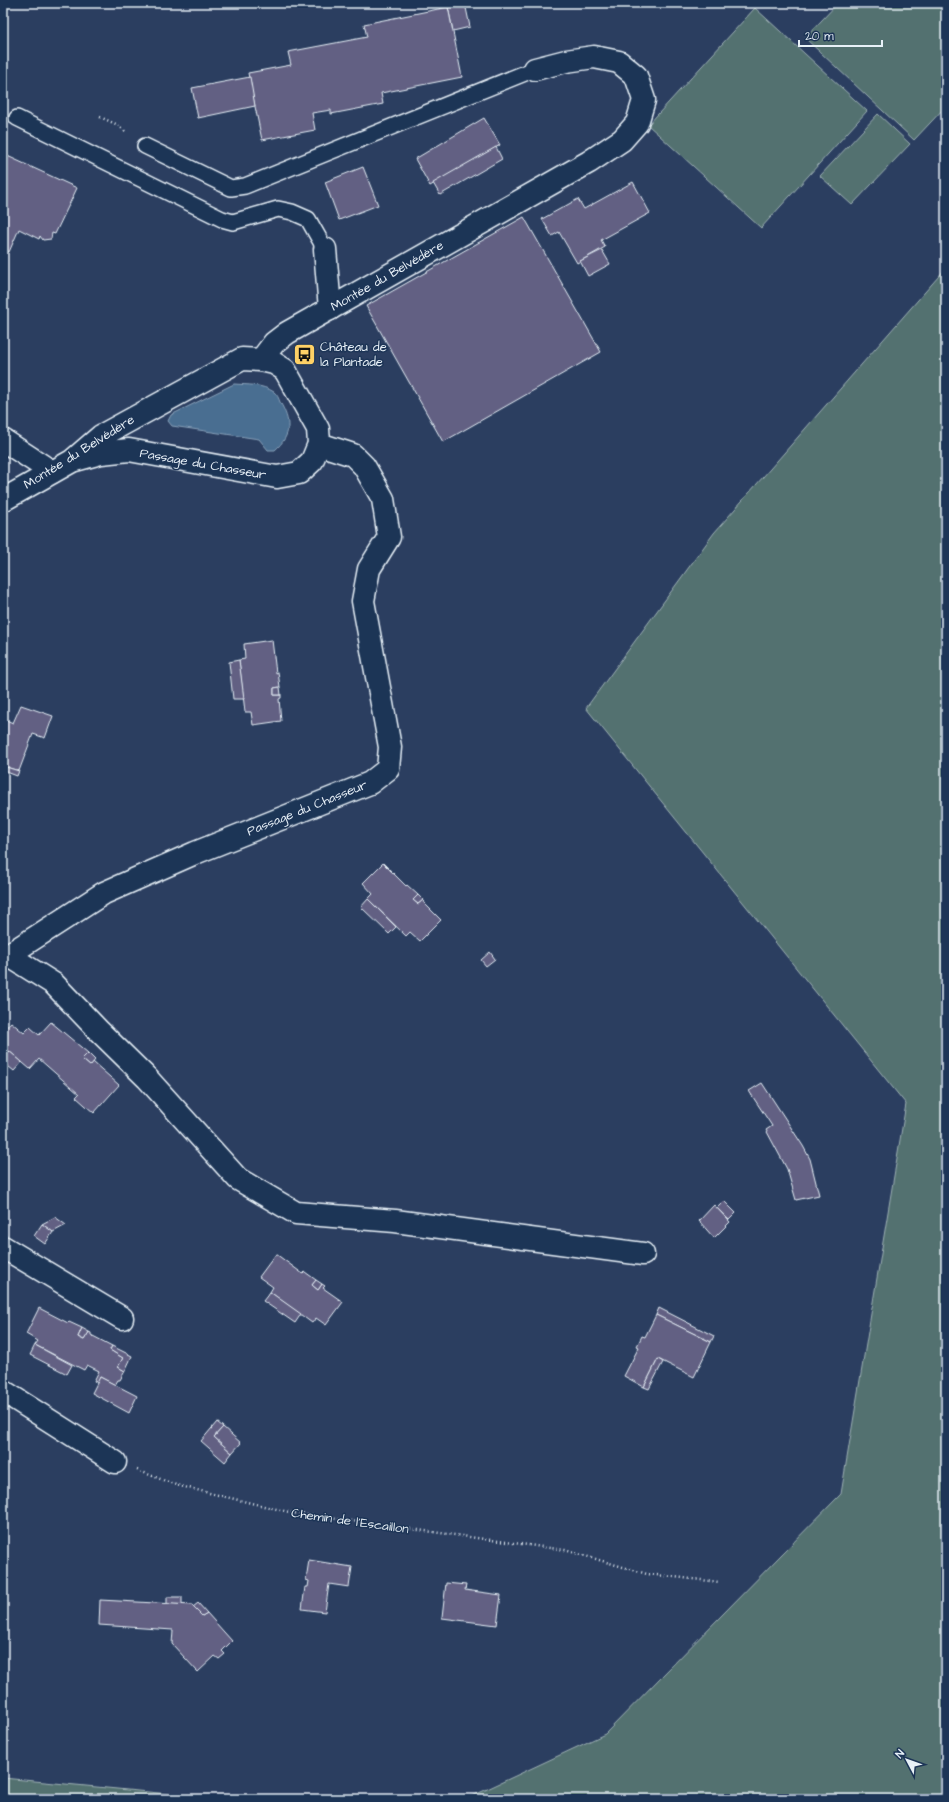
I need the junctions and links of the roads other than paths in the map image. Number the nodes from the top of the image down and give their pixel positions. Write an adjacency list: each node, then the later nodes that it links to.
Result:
1 (536, 69): 3 (lane); 5 (street, Montée du Belvédère)
2 (17, 118): 4 (lane)
3 (145, 146)
4 (325, 249): 5 (street)
5 (330, 309): 6 (street, Montée du Belvédère)
6 (261, 360): 8 (street); 9 (street, Montée du Belvédère)
7 (3, 440): 10 (street)
8 (319, 444): 9 (street, Passage du Chasseur); 12 (street, Passage du Chasseur)
9 (72, 461): 10 (street, Montée du Belvédère)
10 (52, 472): 11 (street, Montée du Belvédère)
11 (3, 500)
12 (5, 956): 14 (street)
13 (3, 1247): 15 (street)
14 (643, 1254)
15 (122, 1318)
16 (3, 1391): 17 (street)
17 (115, 1462)

